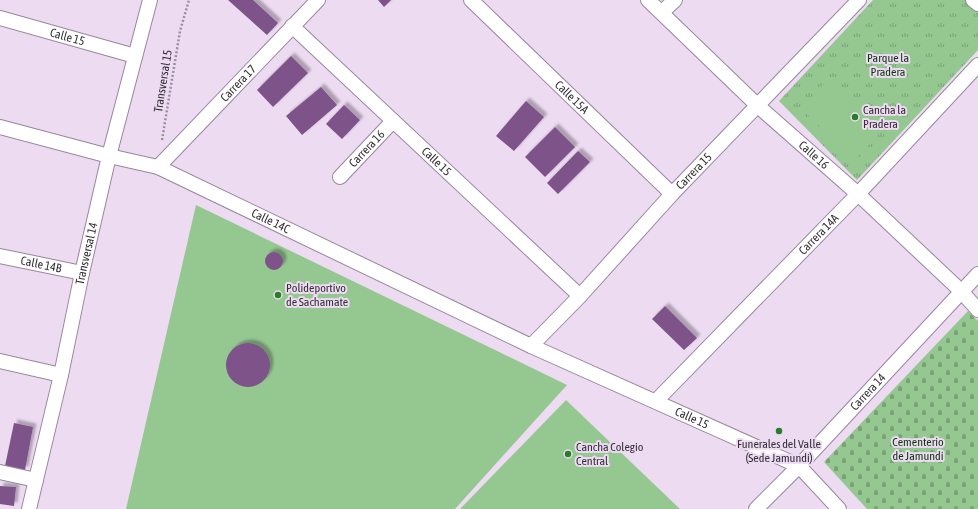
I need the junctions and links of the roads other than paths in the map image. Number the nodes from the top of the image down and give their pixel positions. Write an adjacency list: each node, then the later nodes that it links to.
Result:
1 (150, 0): 12 (street, Transversal 14)
2 (318, 0): 11 (street, Carrera 17)
3 (471, 0): 20 (street, Calle 15A)
4 (648, 0): 9 (street, Calle 16)
5 (675, 0): 9 (street)
6 (859, 0): 14 (street, Carrera 15)
7 (973, 0): 8 (street)
8 (978, 4)
9 (662, 12): 14 (street, Calle 16)
10 (0, 18): 12 (street, Calle 15)
11 (292, 26): 15 (street, Calle 15); 18 (street, Carrera 17)
12 (135, 56): 17 (street, Transversal 14)
13 (978, 65): 21 (street, Carrera 14A)
14 (758, 106): 20 (street, Carrera 15); 21 (street, Calle 16)
15 (393, 120): 19 (street, Carrera 16); 26 (street, Calle 15)
16 (0, 127): 17 (street, Calle 14C)
17 (109, 156): 18 (street, Calle 14C); 23 (street, Transversal 14)
18 (158, 167): 28 (street, Calle 14C)
19 (340, 177)
20 (672, 194): 26 (street, Carrera 15)
21 (858, 194): 25 (street, Calle 16); 31 (street, Carrera 14A)
22 (0, 256): 23 (street, Calle 14B)
23 (82, 273): 30 (street, Transversal 14)
24 (978, 274): 25 (street, Carrera 14)
25 (961, 291): 27 (street, Calle 16); 32 (street, Carrera 14)
26 (580, 296): 28 (street, Carrera 15)
27 (978, 310)
28 (531, 346): 31 (street, Calle 15)
29 (0, 361): 30 (street)
30 (61, 375): 34 (street, Transversal 14)
31 (656, 401): 32 (street, Calle 15)
32 (800, 466): 36 (street, Carrera 14); 37 (street, Calle 15)
33 (0, 472): 34 (street)
34 (36, 480): 35 (street, Transversal 14)
35 (29, 509)
36 (756, 509)
37 (839, 509)

